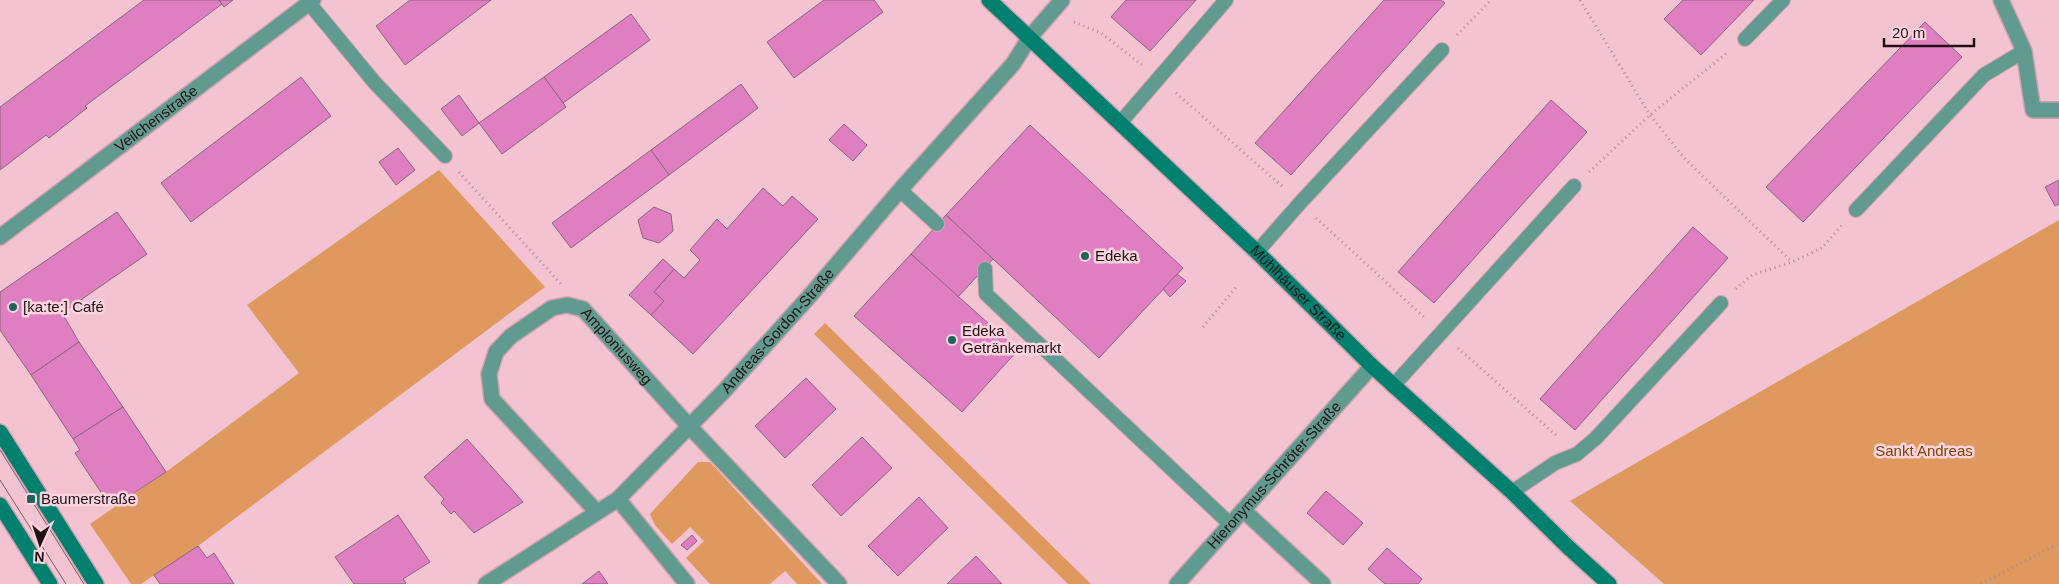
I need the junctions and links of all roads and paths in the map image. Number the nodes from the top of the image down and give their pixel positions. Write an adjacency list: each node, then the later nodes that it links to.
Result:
1 (989, 0): 10 (street, Mühlhäuser Straße)
2 (1062, 0): 9 (street, Andreas-Gordon-Straße)
3 (1226, 0): 14 (lane)
4 (1491, 0): 12 (path)
5 (1580, 0): 16 (path)
6 (1783, 0): 11 (lane)
7 (2001, 0): 13 (street)
8 (311, 1): 18 (lane); 24 (street, Veilchenstraße)
9 (1050, 13): 10 (street, Andreas-Gordon-Straße); 14 (path)
10 (1030, 37): 17 (street, Mühlhäuser Straße); 20 (street, Andreas-Gordon-Straße)
11 (1745, 39): 16 (path)
12 (1442, 50): 21 (lane)
13 (2024, 51): 15 (street); 22 (lane)
14 (1159, 78): 17 (lane); 21 (path)
15 (2059, 110)
16 (1650, 114): 19 (path); 26 (path)
17 (1120, 123): 25 (street, Mühlhäuser Straße)
18 (445, 156): 30 (path)
19 (1574, 186): 32 (lane)
20 (900, 190): 23 (lane); 35 (street, Andreas-Gordon-Straße)
21 (1300, 203): 25 (lane); 32 (path)
22 (1856, 210): 26 (path)
23 (937, 224)
24 (0, 237)
25 (1257, 252): 33 (street, Mühlhäuser Straße)
26 (1792, 262): 29 (path)
27 (985, 269): 43 (lane)
28 (1236, 286): 31 (path)
29 (1721, 303): 37 (lane)
30 (583, 309): 35 (street, Amploniusweg); 42 (street, Amploniusweg)
31 (1203, 327)
32 (1440, 332): 34 (lane); 37 (path)
33 (1372, 366): 34 (street, Mühlhäuser Straße); 41 (street, Hieronymus-Schröter-Straße)
34 (1393, 386): 38 (street, Mühlhäuser Straße)
35 (689, 426): 39 (street, Andreas-Gordon-Straße); 49 (street, Amploniusweg)
36 (0, 432): 46 (street)
37 (1577, 454): 38 (lane)
38 (1512, 492): 52 (street, Mühlhäuser Straße)
39 (618, 499): 42 (street, Andreas-Gordon-Straße); 48 (street)
40 (0, 505): 45 (street)
41 (1243, 510): 43 (street, Hieronymus-Schröter-Straße); 51 (street)
42 (596, 512): 47 (street, Andreas-Gordon-Straße)
43 (1230, 524): 50 (street, Hieronymus-Schröter-Straße)
44 (2059, 543): 53 (path)
45 (50, 584)
46 (96, 584)
47 (486, 584)
48 (687, 584)
49 (839, 584)
50 (1177, 584)
51 (1323, 584)
52 (1609, 584)
53 (1981, 584)

